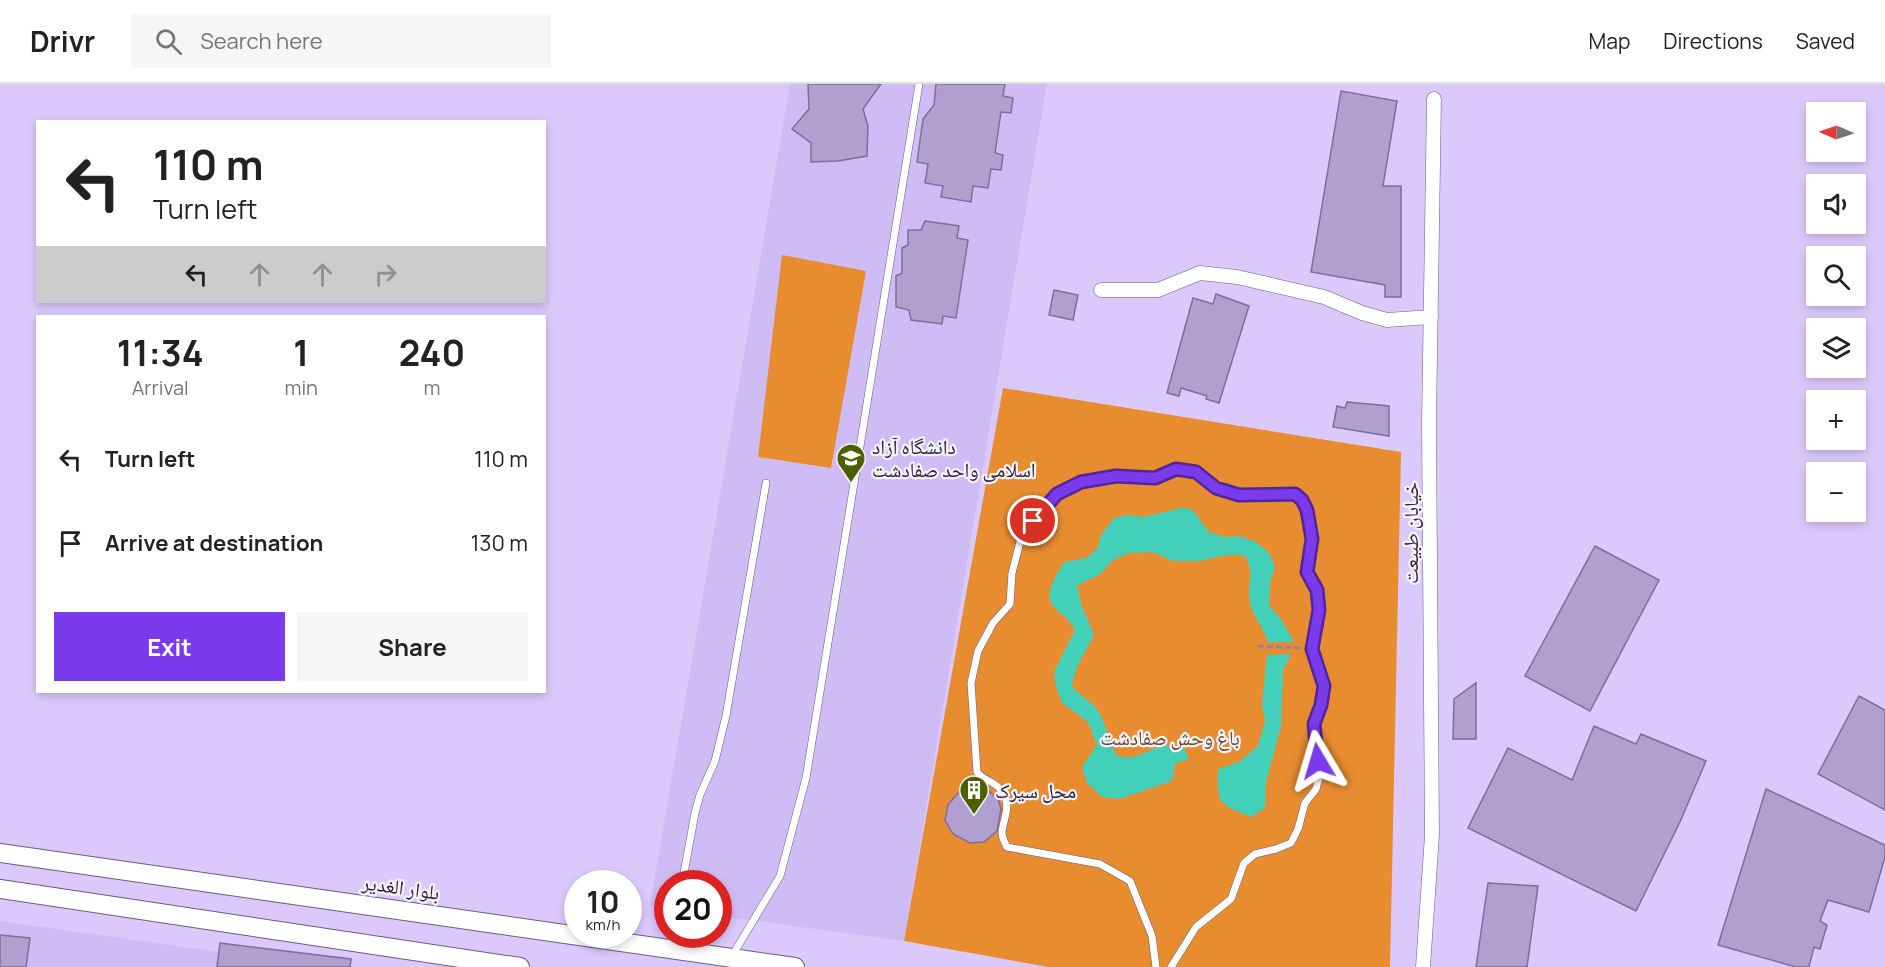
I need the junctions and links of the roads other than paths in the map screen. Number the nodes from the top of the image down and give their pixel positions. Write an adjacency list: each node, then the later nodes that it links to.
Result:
1 (919, 84): 9 (lane)
2 (1434, 99): 4 (street, خیابان طبیعت)
3 (1101, 290): 4 (street)
4 (1431, 318): 14 (street, خیابان طبیعت)
5 (766, 483): 7 (lane)
6 (0, 853): 9 (street, بلوار الغدیر)
7 (685, 870)
8 (0, 889): 10 (street)
9 (731, 958): 11 (street, بلوار الغدیر)
10 (520, 967)
11 (795, 967)
12 (1156, 967): 13 (lane)
13 (1171, 967)
14 (1423, 967)

